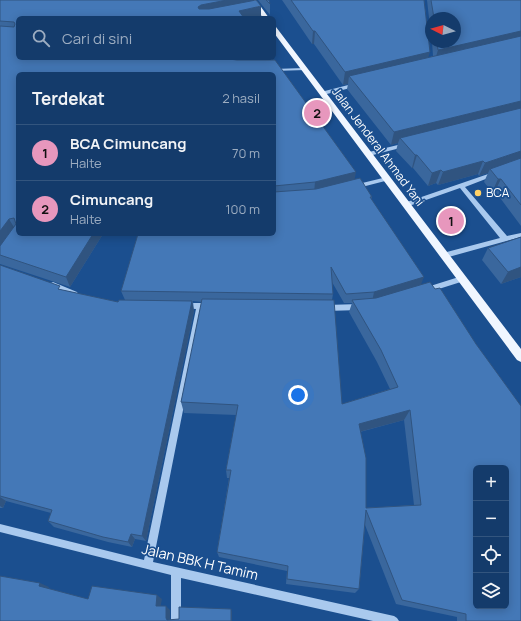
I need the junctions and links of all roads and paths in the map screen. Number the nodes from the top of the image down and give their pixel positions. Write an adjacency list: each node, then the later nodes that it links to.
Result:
1 (253, 0): 2 (main road)
2 (264, 16)
3 (276, 31): 4 (main road, Jalan Jenderal Ahmad Yani)
4 (304, 68): 5 (street); 7 (main road, Jalan Jenderal Ahmad Yani)
5 (267, 70)
6 (361, 84): 7 (street)
7 (323, 93): 9 (main road, Jalan Jenderal Ahmad Yani)
8 (414, 143): 9 (street)
9 (369, 154): 11 (main road, Jalan Jenderal Ahmad Yani)
10 (498, 173): 12 (street)
11 (387, 179): 13 (street); 14 (main road, Jalan Jenderal Ahmad Yani)
12 (461, 186): 14 (street); 16 (street)
13 (350, 188)
14 (406, 205): 17 (main road, Jalan Jenderal Ahmad Yani)
15 (521, 235): 16 (street)
16 (506, 239): 17 (street)
17 (445, 255): 18 (main road, Jalan Jenderal Ahmad Yani)
18 (462, 279): 20 (street); 27 (main road, Jalan Jenderal Ahmad Yani)
19 (48, 284): 21 (street)
20 (419, 292)
21 (80, 296)
22 (176, 306): 23 (street)
23 (200, 306): 24 (street); 29 (street)
24 (216, 306)
25 (366, 307): 26 (street)
26 (318, 308)
27 (521, 357)
28 (0, 528): 29 (street, Jalan BBK H Tamim)
29 (148, 564): 30 (street, Jalan BBK H Tamim)
30 (176, 572): 31 (street); 32 (street, Jalan BBK H Tamim)
31 (176, 621)
32 (394, 621)

